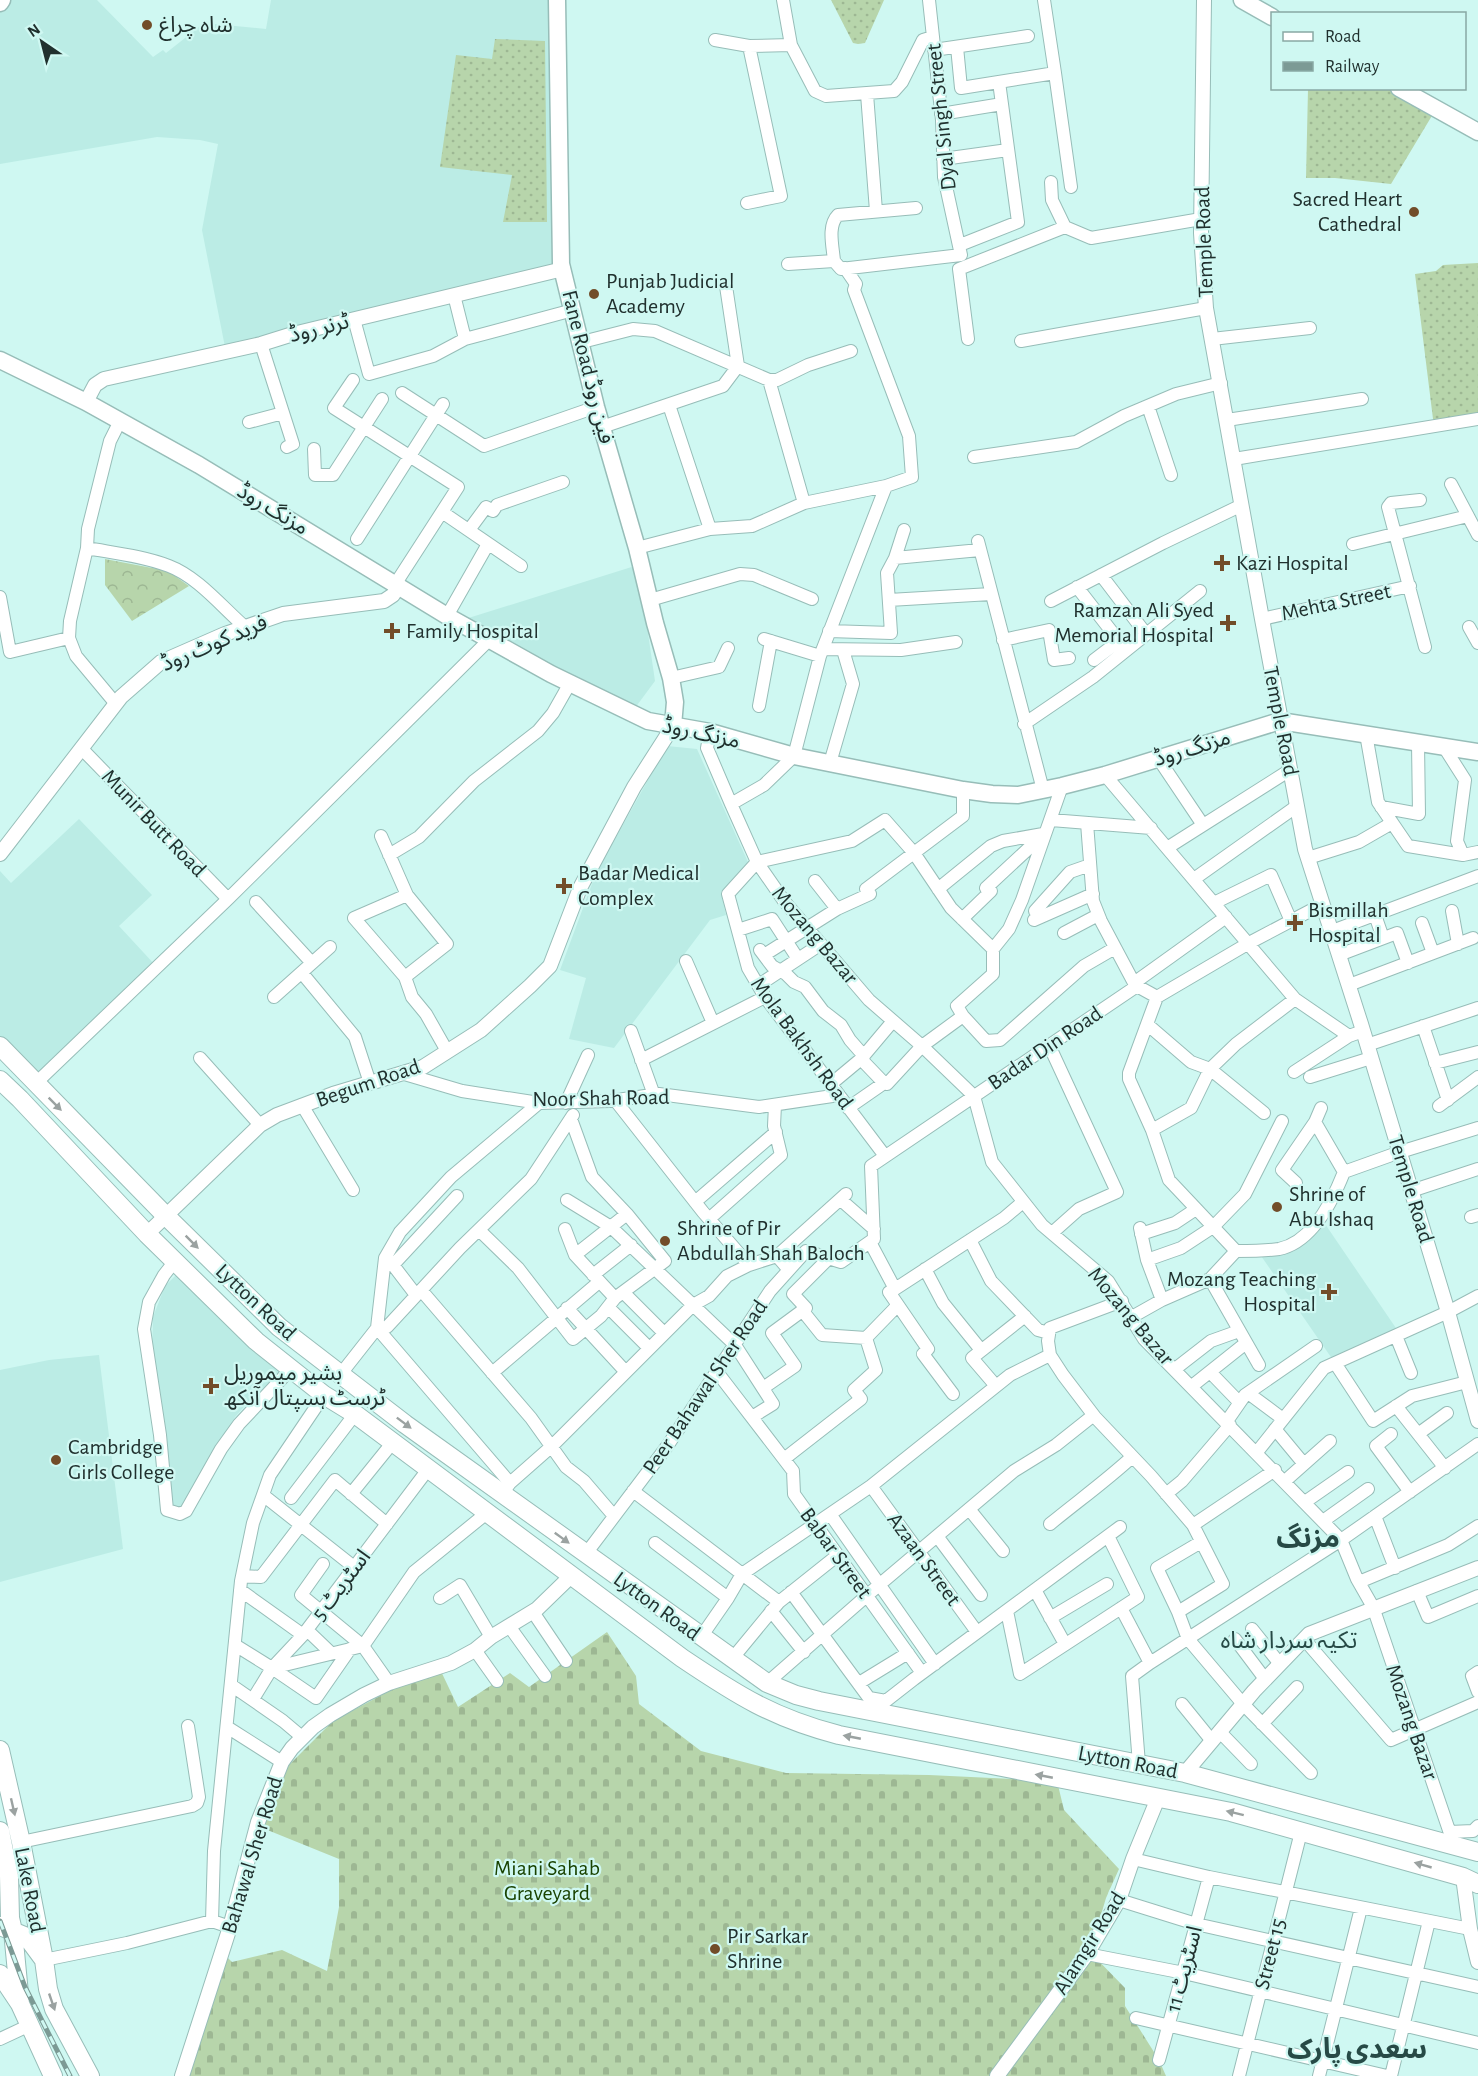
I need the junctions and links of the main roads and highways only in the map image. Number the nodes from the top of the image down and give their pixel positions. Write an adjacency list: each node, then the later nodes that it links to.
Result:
1 (557, 0): 7 (main road, Fane Road فین روڈ)
2 (1242, 0): 3 (main road)
3 (1271, 16)
4 (1403, 90): 5 (main road)
5 (1478, 132)
6 (0, 360): 7 (main road, مزنگ روڈ)
7 (673, 726): 8 (main road, مزنگ روڈ)
8 (1478, 752)
9 (0, 1046): 11 (main road, Lytton Road, one-way to 11)
10 (1, 1082): 12 (main road, Lytton Road)
11 (751, 1672): 12 (main road); 15 (main road, Lytton Road)
12 (734, 1693): 16 (main road, Lytton Road, one-way to 12)
13 (0, 1750): 18 (main road, Lake Road, one-way to 18)
14 (0, 1831): 17 (main road)
15 (1478, 1852)
16 (1470, 1880)
17 (7, 1928): 18 (main road); 20 (main road)
18 (44, 1960): 22 (main road, Lake Road, one-way to 22)
19 (0, 1974): 20 (main road)
20 (20, 2004): 21 (main road)
21 (53, 2076)
22 (90, 2076)

